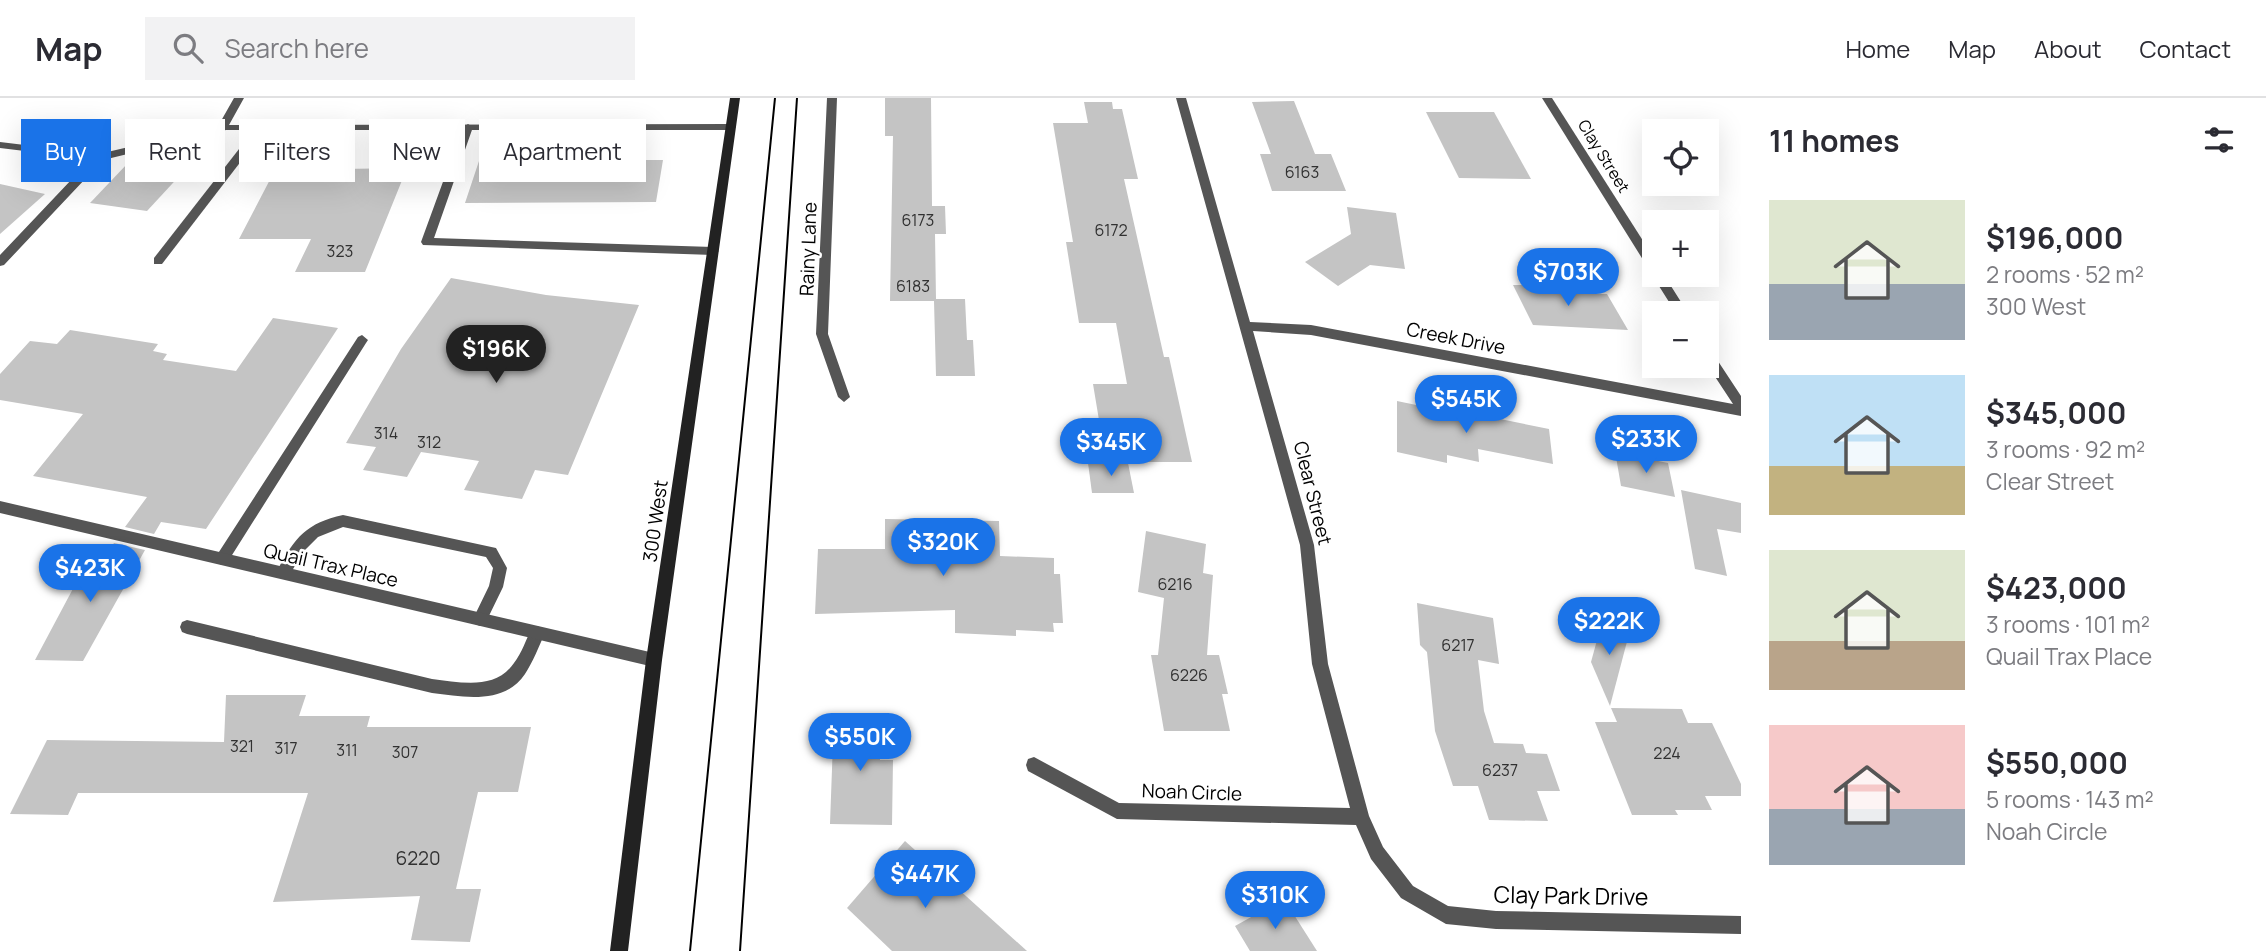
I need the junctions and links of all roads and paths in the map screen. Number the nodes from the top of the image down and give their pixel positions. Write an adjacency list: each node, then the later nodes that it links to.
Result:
1 (239, 98): 6 (street)
2 (734, 98): 8 (street, 300 West)
3 (832, 98): 21 (street, Rainy Lane)
4 (1181, 98): 18 (street, Clear Street)
5 (1547, 98): 14 (street, Clay Street)
6 (225, 123)
7 (468, 127): 8 (street); 9 (street); 15 (street)
8 (731, 127): 15 (street, 300 West)
9 (355, 128)
10 (0, 145): 11 (street)
11 (21, 148)
12 (239, 156): 16 (street)
13 (75, 182): 17 (street)
14 (1642, 249)
15 (713, 251): 29 (street, 300 West)
16 (158, 261)
17 (0, 262)
18 (1247, 326): 22 (street, Creek Drive); 31 (street, Clear Street)
19 (362, 340): 24 (street)
20 (1719, 373): 22 (street)
21 (844, 397)
22 (1741, 409)
23 (0, 507): 24 (street, Quail Trax Place)
24 (222, 559): 25 (street, Quail Trax Place)
25 (283, 573): 26 (street, Quail Trax Place); 26 (street)
26 (480, 619): 28 (street, Quail Trax Place)
27 (187, 627): 28 (street)
28 (537, 633): 29 (street, Quail Trax Place)
29 (654, 660): 34 (street, 300 West)
30 (1034, 765): 31 (street, Noah Circle)
31 (1362, 817): 32 (street, Clear Street)
32 (1407, 892): 33 (street, Clay Park Drive)
33 (1741, 925)
34 (619, 951)

